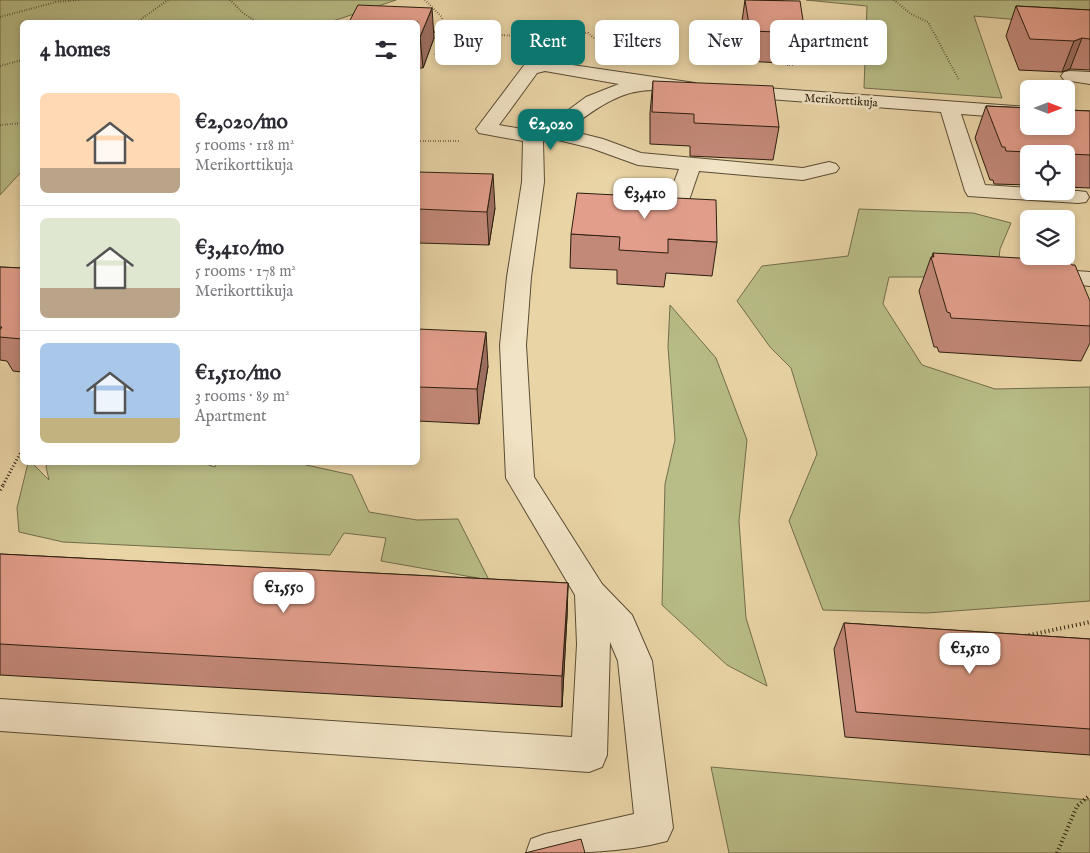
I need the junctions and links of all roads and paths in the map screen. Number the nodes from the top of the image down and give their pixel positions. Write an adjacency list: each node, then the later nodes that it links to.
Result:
1 (79, 0): 6 (path)
2 (168, 0): 7 (path)
3 (231, 0): 8 (path)
4 (425, 0): 9 (path)
5 (894, 0): 19 (path)
6 (0, 17)
7 (141, 20)
8 (254, 20)
9 (442, 20)
10 (426, 32): 11 (path)
11 (435, 32)
12 (585, 33): 13 (path)
13 (595, 39)
14 (20, 61): 15 (path)
15 (0, 66)
16 (1070, 76): 17 (street)
17 (1090, 78)
18 (654, 84): 20 (street, Merikorttikuja); 24 (street, Merikorttikuja); 25 (street, Merikorttikuja)
19 (963, 87)
20 (949, 107): 21 (street, Merikorttikuja); 29 (street)
21 (1020, 112)
22 (20, 124): 23 (path)
23 (0, 125)
24 (486, 129): 25 (street); 26 (path)
25 (543, 134): 27 (street); 35 (street)
26 (420, 141)
27 (691, 164): 28 (street); 30 (street)
28 (829, 168)
29 (1078, 197)
30 (675, 209)
31 (1050, 276): 32 (street)
32 (1090, 280)
33 (20, 454): 34 (path)
34 (0, 490)
35 (592, 593): 38 (street); 40 (street)
36 (1090, 622): 37 (path)
37 (1023, 636)
38 (0, 715)
39 (1090, 795): 41 (path)
40 (545, 853)
41 (1058, 853)

